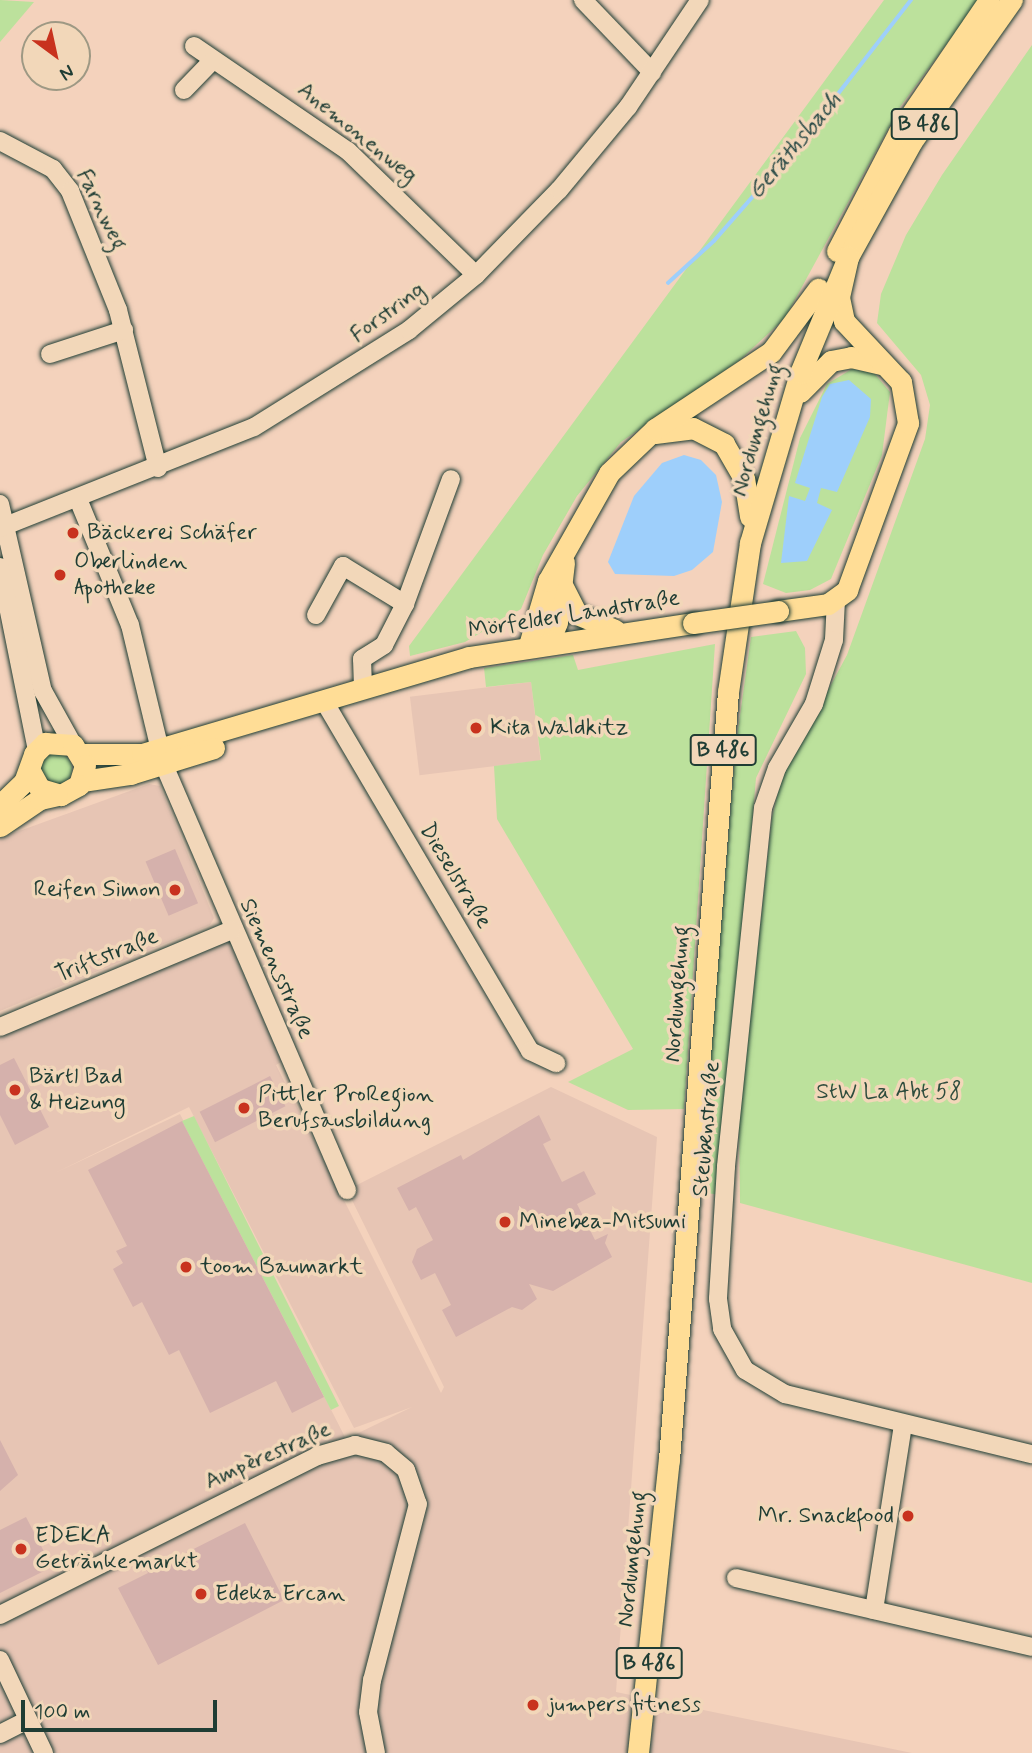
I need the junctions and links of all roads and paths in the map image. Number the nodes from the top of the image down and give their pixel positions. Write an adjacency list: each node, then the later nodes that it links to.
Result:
1 (583, 0): 7 (street)
2 (700, 0): 7 (street, Forstring)
3 (989, 0): 12 (main road, B 486)
4 (1012, 0): 10 (main road, B 486)
5 (194, 46): 6 (street, Anemonenweg)
6 (211, 62): 8 (street); 11 (street, Anemonenweg)
7 (652, 72): 11 (street, Forstring)
8 (184, 90)
9 (0, 141): 13 (street, Farnweg)
10 (848, 257): 15 (main road); 16 (main road, Nordumgehung / B 486)
11 (476, 275): 18 (street, Forstring)
12 (818, 289): 17 (main road); 22 (main road, B 486)
13 (124, 330): 14 (street); 18 (street, Farnweg)
14 (50, 354)
15 (895, 373): 16 (main road); 28 (main road)
16 (789, 411): 25 (main road, Nordumgehung / B 486)
17 (641, 440): 22 (main road); 24 (main road)
18 (158, 468): 20 (street, Forstring)
19 (451, 479): 29 (street)
20 (78, 499): 23 (street, Forstring); 38 (street, Siemensstraße)
21 (0, 505): 23 (street)
22 (750, 517): 25 (main road, B 486)
23 (3, 527): 30 (street)
24 (575, 528): 27 (main road); 33 (main road)
25 (750, 543): 59 (main road, Nordumgehung / B 486)
26 (0, 567): 30 (street)
27 (561, 581): 32 (main road); 33 (main road)
28 (836, 600): 32 (main road, Mörfelder Landstraße, bridge); 48 (street, Steubenstraße)
29 (405, 604): 31 (street); 34 (street)
30 (17, 610): 36 (street); 37 (street)
31 (316, 615)
32 (619, 631): 33 (main road, Mörfelder Landstraße)
33 (529, 646): 34 (main road, Mörfelder Landstraße)
34 (363, 687): 35 (main road, Mörfelder Landstraße)
35 (324, 701): 38 (main road, Mörfelder Landstraße); 38 (main road, Mörfelder Landstraße); 46 (street, Dieselstraße)
36 (77, 749): 37 (main road, Mörfelder Landstraße); 38 (main road, Mörfelder Landstraße); 40 (main road)
37 (37, 750): 39 (main road)
38 (162, 757): 40 (main road, Mörfelder Landstraße); 44 (street, Siemensstraße)
39 (30, 771): 41 (main road); 42 (main road)
40 (82, 781): 41 (main road, Mörfelder Landstraße)
41 (57, 796): 43 (main road, Mörfelder Landstraße)
42 (0, 805)
43 (0, 826)
44 (232, 930): 45 (street, Triftstraße); 47 (street, Siemensstraße)
45 (0, 1027)
46 (555, 1063)
47 (347, 1190)
48 (903, 1424): 49 (street, Steubenstraße); 51 (street)
49 (1032, 1454)
50 (736, 1578): 51 (street)
51 (873, 1610): 53 (street)
52 (0, 1615): 58 (street, Ampèrestraße)
53 (1032, 1647)
54 (0, 1660): 55 (street)
55 (28, 1720): 56 (street); 57 (street)
56 (0, 1734)
57 (44, 1753)
58 (376, 1753)
59 (638, 1753)

